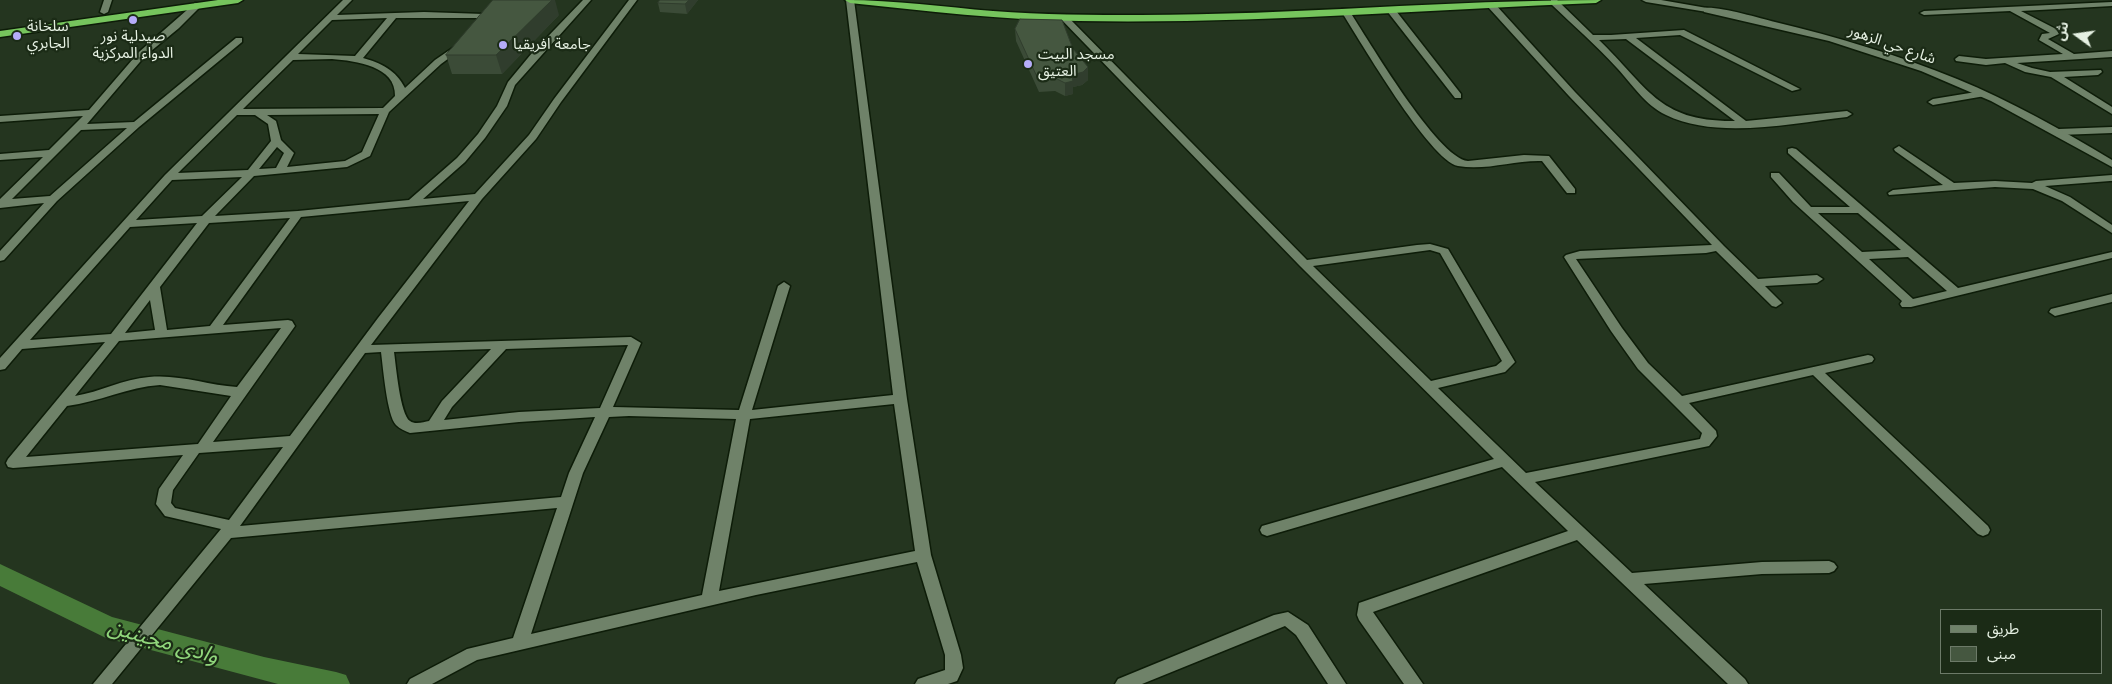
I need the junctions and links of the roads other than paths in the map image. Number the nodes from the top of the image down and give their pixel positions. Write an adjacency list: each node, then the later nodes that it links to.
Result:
1 (108, 0): 21 (street)
2 (238, 0): 13 (highway)
3 (348, 0): 24 (street)
4 (587, 0): 74 (street)
5 (633, 0): 71 (street)
6 (850, 0): 25 (highway); 107 (street)
7 (918, 0): 16 (highway)
8 (1427, 0): 16 (highway)
9 (1596, 0): 14 (highway)
10 (1646, 0): 20 (street, شارع حي الزهور)
11 (1696, 0): 20 (street)
12 (2104, 0): 18 (street)
13 (196, 2): 21 (highway); 27 (highway); 48 (street)
14 (1554, 2): 15 (highway); 29 (street)
15 (1491, 5): 17 (highway); 81 (street)
16 (1325, 7): 19 (highway); 25 (highway)
17 (1390, 9): 19 (highway); 42 (street)
18 (2012, 9): 22 (street); 32 (street)
19 (1345, 10): 69 (street)
20 (1707, 10): 40 (street, شارع حي الزهور)
21 (104, 12): 26 (highway)
22 (1924, 13)
23 (394, 15): 24 (street); 34 (street); 41 (street)
24 (329, 18): 33 (street)
25 (1063, 18): 86 (street)
26 (0, 27)
27 (0, 34)
28 (1627, 36): 29 (street); 39 (street); 51 (street)
29 (1590, 37): 51 (street)
30 (239, 40): 52 (street)
31 (2112, 54): 32 (street)
32 (2072, 56): 36 (street)
33 (290, 57): 34 (street); 47 (street)
34 (357, 59): 41 (street)
35 (1959, 59): 36 (street)
36 (2005, 60): 38 (street)
37 (2098, 72): 38 (street)
38 (2054, 75): 46 (street)
39 (1795, 89)
40 (1982, 94): 43 (street); 55 (street, شارع حي الزهور)
41 (400, 96): 45 (street)
42 (1458, 96)
43 (1933, 102)
44 (256, 111): 45 (street); 47 (street); 56 (street)
45 (385, 111): 62 (street)
46 (2112, 111)
47 (236, 112): 65 (street)
48 (92, 113): 50 (street); 53 (street)
49 (1847, 114): 51 (street)
50 (0, 120)
51 (1743, 123)
52 (136, 125): 53 (street); 72 (street)
53 (79, 127): 59 (street)
54 (2112, 130): 55 (street)
55 (2059, 132): 61 (street, شارع حي الزهور)
56 (276, 141): 62 (street); 63 (street)
57 (1899, 149): 68 (street)
58 (1792, 151): 76 (street)
59 (52, 154): 60 (street); 73 (street)
60 (0, 157)
61 (2112, 164)
62 (280, 171): 63 (street)
63 (251, 173): 65 (street); 78 (street)
64 (1775, 175): 75 (street)
65 (169, 177): 79 (street)
66 (2110, 178): 67 (street)
67 (2029, 184): 68 (street); 80 (street)
68 (1954, 188): 70 (street)
69 (1571, 191)
70 (1893, 193)
71 (478, 197): 74 (street); 100 (street)
72 (53, 200): 73 (street); 85 (street)
73 (1, 201)
74 (412, 203): 77 (street)
75 (1809, 210): 76 (street); 84 (street)
76 (1860, 210): 82 (street)
77 (298, 214): 78 (street); 95 (street)
78 (205, 220): 79 (street); 89 (street)
79 (128, 224): 98 (street)
80 (2112, 230)
81 (1718, 247): 88 (street); 108 (street)
82 (1911, 253): 84 (street); 91 (street)
83 (2112, 254): 91 (street)
84 (1859, 256): 91 (street)
85 (0, 258)
86 (1304, 264): 105 (street); 105 (street)
87 (1817, 279): 88 (street)
88 (1756, 283): 93 (street)
89 (154, 286): 96 (street); 97 (street)
90 (784, 286): 111 (street)
91 (1956, 292)
92 (2112, 298): 94 (street)
93 (1776, 302)
94 (2055, 312)
95 (214, 329): 96 (street); 106 (street)
96 (162, 334): 97 (street)
97 (114, 339): 98 (street); 109 (street)
98 (19, 345): 103 (street)
99 (501, 346): 101 (street); 110 (street); 112 (street)
100 (362, 349): 101 (street); 113 (street)
101 (387, 349): 112 (street)
102 (1868, 359): 104 (street)
103 (0, 366)
104 (1816, 371): 108 (street); 120 (street)
105 (1428, 386): 115 (street)
106 (240, 392): 109 (street); 114 (street)
107 (900, 399): 111 (street); 122 (street)
108 (1680, 401): 116 (street)
109 (63, 402): 114 (street)
110 (604, 412): 111 (street); 112 (street); 117 (street)
111 (744, 415): 125 (street)
112 (434, 426)
113 (294, 441): 114 (street); 118 (street)
114 (198, 448): 118 (street)
115 (1506, 461): 116 (street); 119 (street)
116 (1523, 479): 121 (street)
117 (566, 502): 118 (street); 126 (street)
118 (230, 529): 127 (street)
119 (1267, 530)
120 (1983, 530)
121 (1580, 533): 124 (street); 132 (street)
122 (924, 554): 125 (street); 129 (street)
123 (1829, 568): 124 (street)
124 (1628, 579): 133 (street)
125 (709, 600): 126 (street)
126 (520, 643): 128 (street)
127 (102, 684)
128 (416, 684)
129 (924, 684)
130 (1124, 684): 131 (street)
131 (1337, 684)
132 (1414, 684)
133 (1739, 684)

